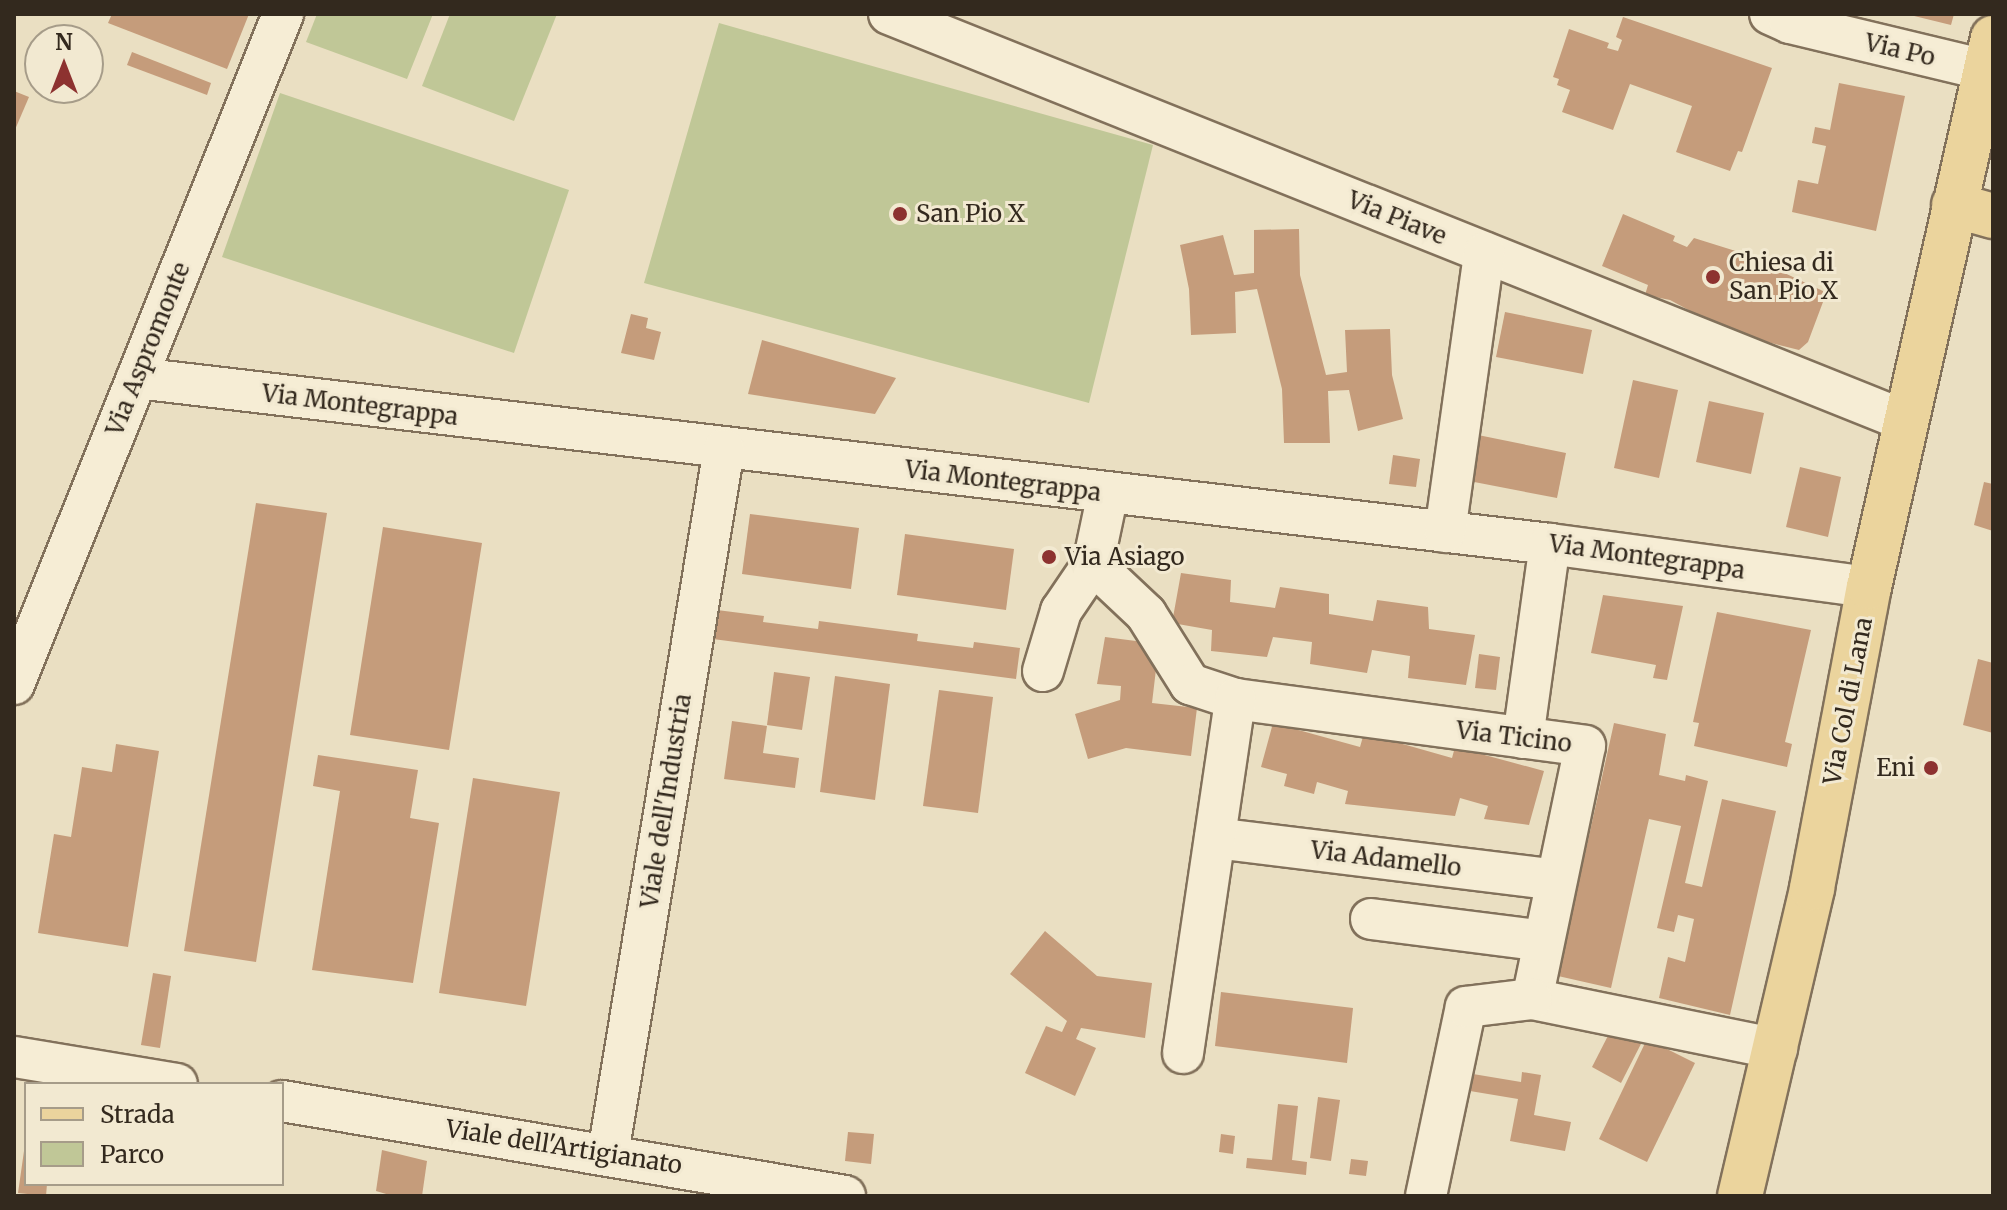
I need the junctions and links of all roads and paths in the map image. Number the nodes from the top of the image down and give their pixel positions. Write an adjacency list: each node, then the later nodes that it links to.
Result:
1 (283, 14): 7 (street, Via Aspromonte)
2 (889, 14): 6 (street, Via Piave)
3 (1770, 14): 4 (street, Via Po)
4 (1989, 54): 5 (main road, Via Col di Lana)
5 (1974, 211): 8 (main road, Via Col di Lana)
6 (1484, 253): 8 (street, Via Piave); 11 (street)
7 (137, 378): 9 (street, Via Montegrappa); 16 (street, Via Aspromonte)
8 (1906, 421): 14 (main road, Via Col di Lana)
9 (724, 449): 10 (street, Via Montegrappa); 29 (street, Viale dell'Industria)
10 (1108, 493): 11 (street, Via Montegrappa); 13 (street)
11 (1445, 532): 12 (street, Via Montegrappa)
12 (1550, 544): 14 (street, Via Montegrappa); 18 (street)
13 (1093, 564): 15 (street); 17 (street, Via Ticino)
14 (1869, 587): 24 (main road, Via Col di Lana)
15 (1043, 671)
16 (14, 684)
17 (1235, 699): 18 (street, Via Ticino); 19 (street)
18 (1523, 738): 20 (street, Via Ticino)
19 (1215, 838): 20 (street, Via Adamello); 25 (street)
20 (1556, 880): 22 (street, Via Ticino)
21 (1371, 919): 22 (street)
22 (1544, 941): 23 (street, Via Ticino)
23 (1532, 999): 24 (street); 31 (street)
24 (1777, 1049): 32 (main road, Via Col di Lana)
25 (1183, 1053)
26 (14, 1057): 27 (street)
27 (165, 1082)
28 (284, 1101): 29 (street, Viale dell'Artigianato)
29 (608, 1154): 30 (street, Viale dell'Artigianato)
30 (845, 1196)
31 (1426, 1196)
32 (1740, 1196)

